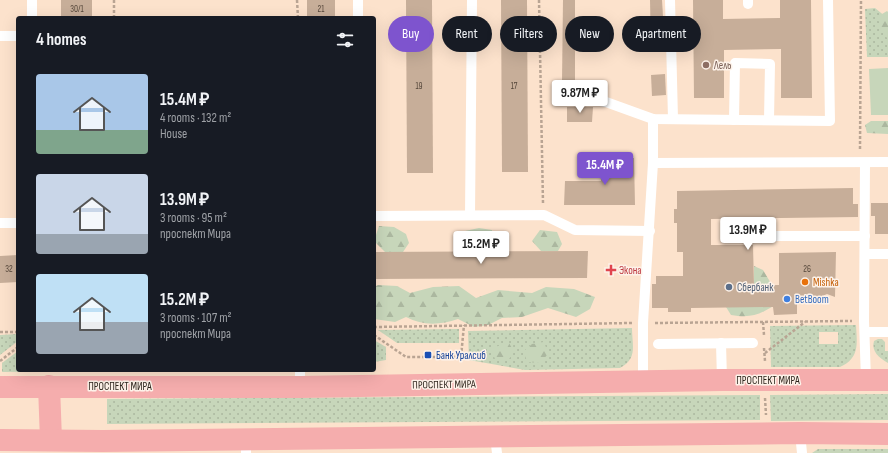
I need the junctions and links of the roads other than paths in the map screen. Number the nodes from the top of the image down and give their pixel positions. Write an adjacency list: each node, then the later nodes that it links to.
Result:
1 (32, 0): 6 (lane)
2 (358, 0): 7 (lane)
3 (472, 0): 18 (lane)
4 (670, 0): 12 (lane)
5 (828, 0): 14 (lane)
6 (32, 16)
7 (358, 16)
8 (0, 36): 9 (lane)
9 (16, 36)
10 (583, 98): 11 (lane)
11 (653, 119): 12 (lane); 16 (lane)
12 (673, 119): 13 (lane)
13 (734, 120): 14 (lane); 14 (lane)
14 (769, 120)
15 (888, 162): 17 (lane)
16 (653, 163): 17 (lane); 22 (lane)
17 (863, 163): 24 (lane)
18 (470, 215): 19 (lane); 22 (lane)
19 (376, 216)
20 (0, 223): 21 (lane)
21 (16, 223)
22 (650, 231): 36 (lane)
23 (762, 236): 24 (lane)
24 (865, 236): 25 (lane)
25 (865, 254): 26 (lane); 27 (lane)
26 (888, 254)
27 (865, 332): 28 (lane); 34 (lane)
28 (888, 332)
29 (721, 343): 30 (lane); 31 (lane); 33 (lane)
30 (753, 343)
31 (658, 344)
32 (300, 378): 36 (main road, ПРОСПЕКТ МИРА); 37 (main road, ПРОСПЕКТ МИРА)
33 (722, 380): 34 (main road, ПРОСПЕКТ МИРА); 36 (main road, ПРОСПЕКТ МИРА)
34 (866, 380): 35 (main road, ПРОСПЕКТ МИРА)
35 (888, 380)
36 (643, 381)
37 (49, 386): 38 (main road, ПРОСПЕКТ МИРА); 41 (main road)
38 (0, 387)
39 (888, 434): 42 (main road)
40 (0, 440): 41 (main road)
41 (51, 440): 44 (main road)
42 (801, 443): 43 (main road)
43 (496, 445): 44 (main road)
44 (246, 446)

